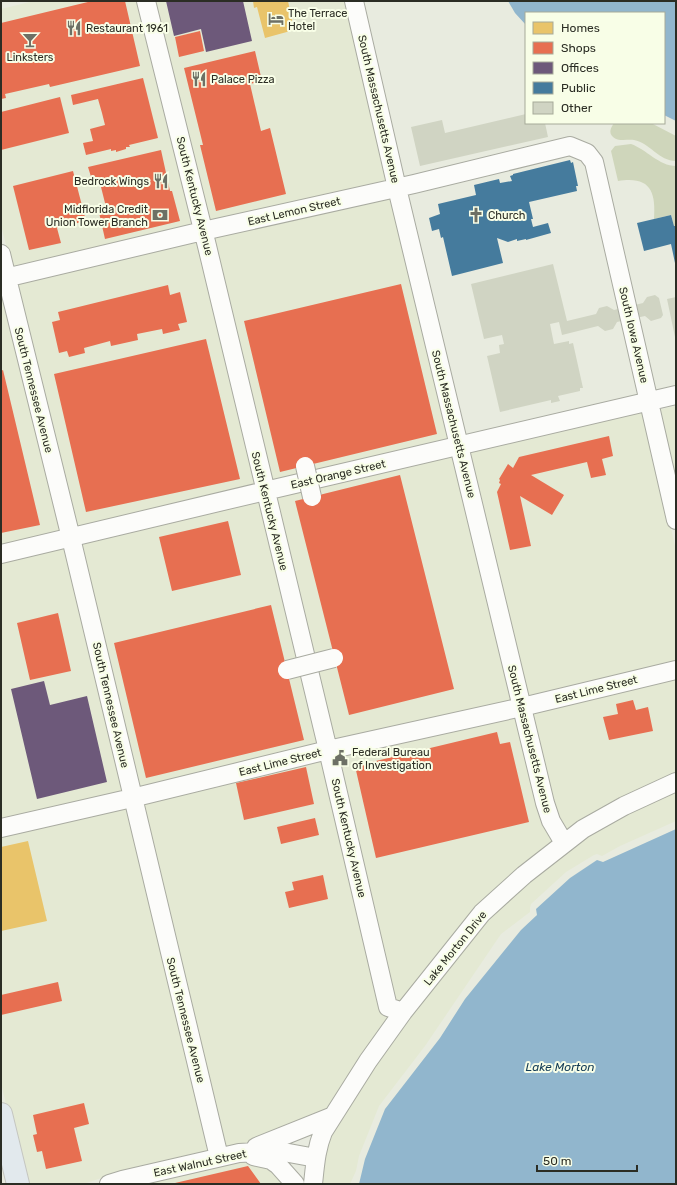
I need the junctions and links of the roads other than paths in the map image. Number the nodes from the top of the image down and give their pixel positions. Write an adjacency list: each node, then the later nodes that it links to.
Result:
1 (146, 1): 5 (street, South Kentucky Avenue)
2 (354, 1): 4 (street, South Massachusetts Avenue)
3 (587, 153): 4 (street, East Lemon Street); 9 (street, South Iowa Avenue)
4 (397, 188): 5 (street, East Lemon Street); 10 (street, South Massachusetts Avenue)
5 (203, 231): 7 (street, East Lemon Street); 12 (street, South Kentucky Avenue)
6 (1, 254): 7 (street, South Tennessee Avenue)
7 (4, 279): 15 (street, South Tennessee Avenue)
8 (676, 395): 9 (street, East Orange Street)
9 (648, 401): 10 (street, East Orange Street); 14 (street, South Iowa Avenue)
10 (460, 446): 12 (street, East Orange Street); 20 (street, South Massachusetts Avenue)
11 (305, 466): 13 (street, bridge)
12 (265, 491): 15 (street, East Orange Street); 21 (street, South Kentucky Avenue)
13 (312, 497)
14 (676, 520)
15 (71, 538): 16 (street, East Orange Street); 23 (street, South Tennessee Avenue)
16 (1, 554)
17 (334, 658): 18 (street, bridge)
18 (287, 670)
19 (676, 670): 20 (street, East Lime Street)
20 (522, 707): 21 (street, East Lime Street); 25 (street, South Massachusetts Avenue)
21 (328, 750): 23 (street, East Lime Street); 26 (street, South Kentucky Avenue)
22 (676, 782): 25 (street, Lake Morton Drive)
23 (132, 798): 24 (street, East Lime Street); 30 (street, South Tennessee Avenue)
24 (1, 828)
25 (564, 843): 26 (street, Lake Morton Drive)
26 (403, 1012): 28 (street, Lake Morton Drive)
27 (1, 1114): 32 (main road)
28 (333, 1116): 29 (street); 31 (street, Lake Morton Drive)
29 (240, 1153): 30 (street, East Walnut Street); 31 (street, East Walnut Street); 34 (street)
30 (219, 1157): 33 (street, East Walnut Street)
31 (316, 1158): 35 (street, Lake Morton Drive)
32 (18, 1184)
33 (109, 1184)
34 (294, 1184)
35 (313, 1184)

